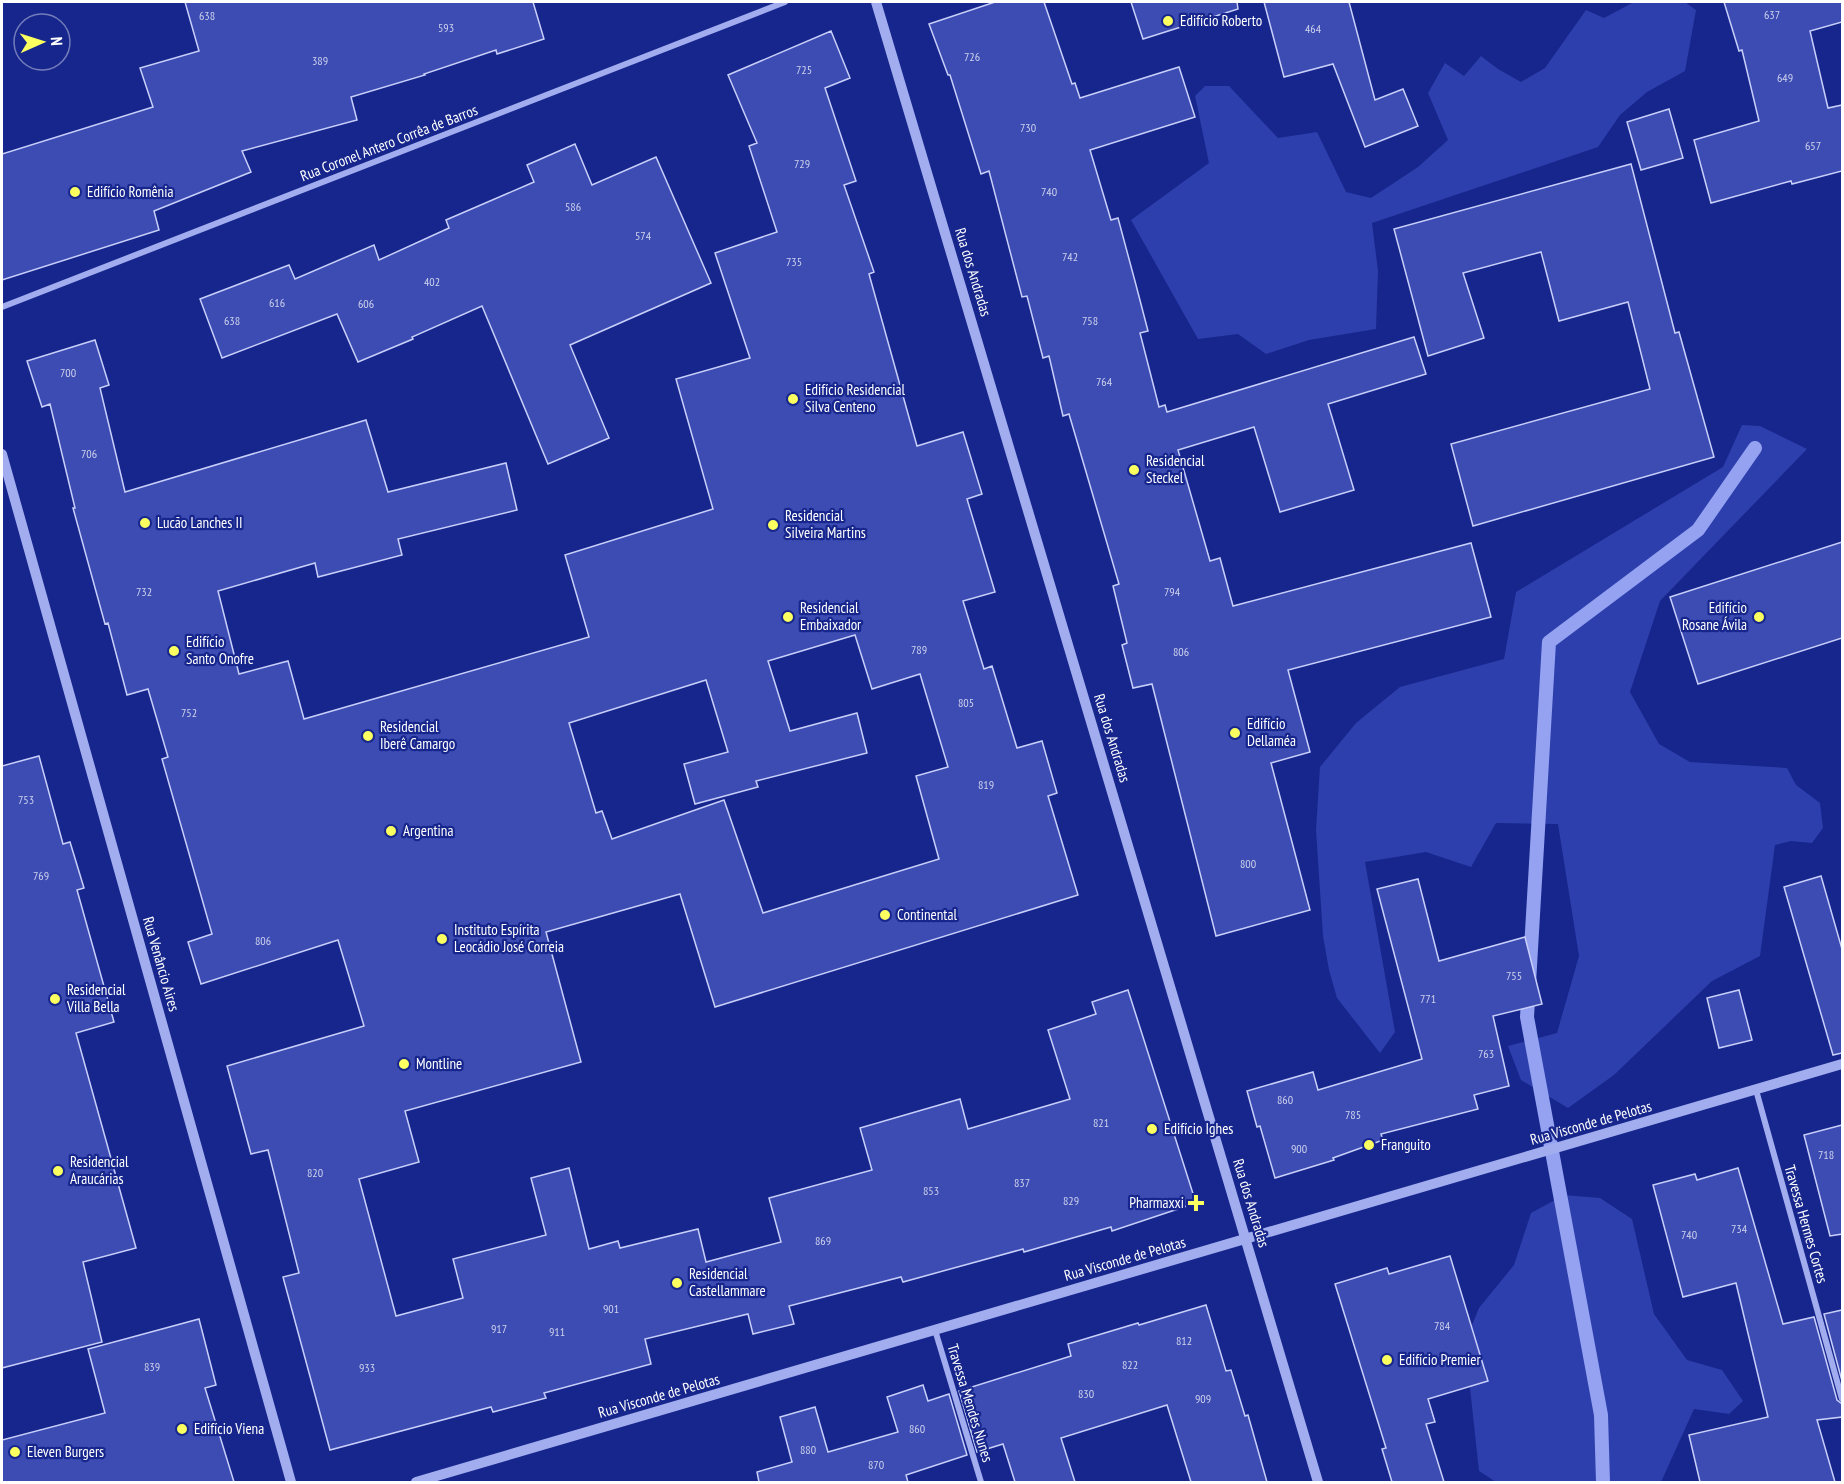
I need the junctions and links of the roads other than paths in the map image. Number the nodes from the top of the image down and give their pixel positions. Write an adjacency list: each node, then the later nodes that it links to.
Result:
1 (785, 2): 3 (street, Rua Coronel Antero Corrêa de Barros)
2 (876, 2): 7 (street, Rua dos Andradas)
3 (2, 307)
4 (2, 454): 10 (street, Rua Venâncio Aires)
5 (1842, 1064): 6 (street, Rua Visconde de Pelotas)
6 (1756, 1090): 7 (street, Rua Visconde de Pelotas); 9 (street, Travessa Hermes Cortes)
7 (1246, 1240): 8 (street, Rua Visconde de Pelotas); 13 (street, Rua dos Andradas)
8 (935, 1330): 11 (street, Rua Visconde de Pelotas); 12 (street, Travessa Mendes Nunes)
9 (1842, 1399)
10 (291, 1482)
11 (416, 1482)
12 (981, 1482)
13 (1318, 1482)

